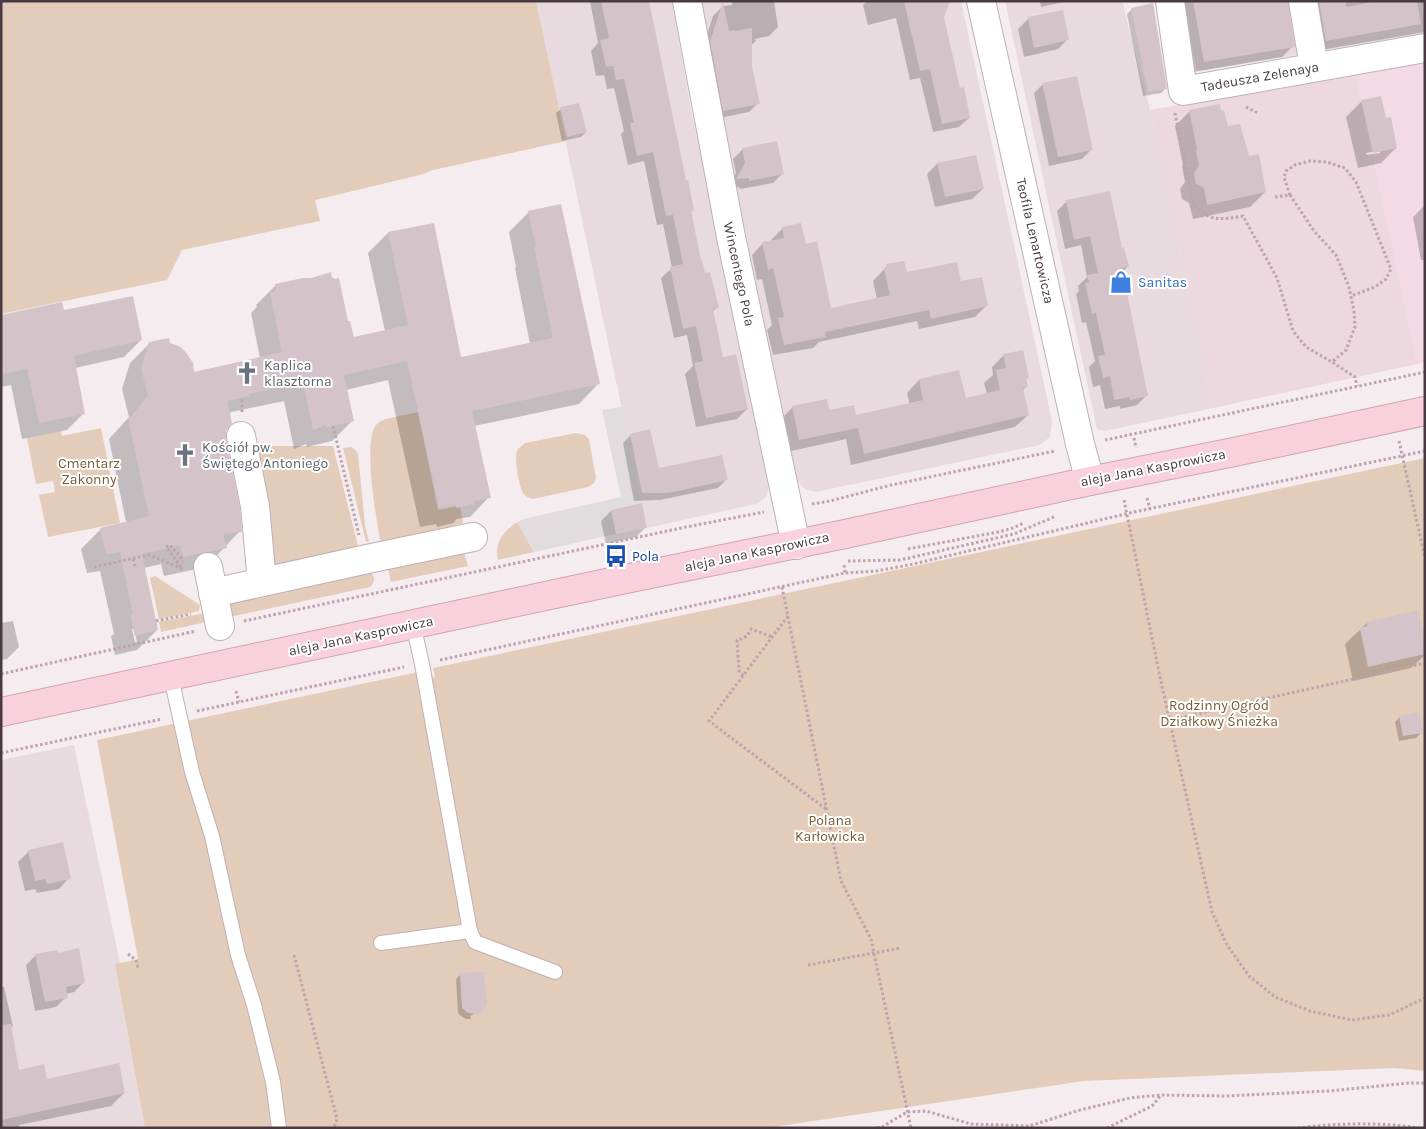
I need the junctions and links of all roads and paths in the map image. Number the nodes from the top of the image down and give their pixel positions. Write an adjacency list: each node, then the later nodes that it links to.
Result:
1 (688, 1): 33 (street, Wincentego Pola)
2 (981, 1): 24 (street, Teofila Lenartowicza)
3 (1170, 1): 6 (street, Tadeusza Zelenaya)
4 (1303, 1): 6 (street)
5 (1425, 48): 6 (street, Tadeusza Zelenaya)
6 (1314, 67)
7 (1241, 104): 9 (path)
8 (1174, 111): 13 (path)
9 (1258, 113)
10 (1290, 195): 11 (path); 12 (path); 12 (path)
11 (1275, 198)
12 (1351, 296): 13 (path)
13 (1332, 362): 15 (path)
14 (1425, 372): 15 (path)
15 (1357, 386): 19 (path)
16 (1425, 411): 24 (street, aleja Jana Kasprowicza)
17 (333, 426): 35 (path)
18 (241, 436): 42 (street)
19 (1098, 442)
20 (1399, 444): 23 (path)
21 (1060, 450): 27 (path)
22 (1425, 451): 23 (path)
23 (1402, 456): 28 (path); 36 (path)
24 (1090, 480): 33 (street, aleja Jana Kasprowicza)
25 (1147, 498): 28 (path)
26 (1124, 502): 31 (path)
27 (810, 504)
28 (1150, 509): 31 (path)
29 (768, 512): 44 (path)
30 (1059, 514): 37 (path)
31 (1127, 514): 41 (path); 58 (path)
32 (473, 537): 35 (street)
33 (796, 545): 47 (street, aleja Jana Kasprowicza)
34 (133, 558): 39 (path); 40 (path); 44 (path)
35 (372, 558): 42 (street)
36 (1425, 558)
37 (900, 560)
38 (844, 565): 41 (path)
39 (134, 566)
40 (94, 567)
41 (845, 573): 43 (path)
42 (262, 582): 44 (street)
43 (782, 586): 45 (path); 50 (path)
44 (204, 587): 44 (path); 44 (path); 46 (path); 51 (path)
45 (788, 616): 48 (path); 60 (path)
46 (156, 621)
47 (413, 624): 50 (lane); 53 (street, aleja Jana Kasprowicza)
48 (772, 637): 52 (path); 52 (path)
49 (1425, 663): 58 (path)
50 (422, 664): 55 (path); 61 (lane)
51 (1, 674)
52 (744, 676): 60 (path)
53 (171, 677): 56 (street, aleja Jana Kasprowicza); 57 (lane)
54 (236, 691): 55 (path)
55 (238, 702): 57 (path)
56 (1, 712)
57 (180, 715): 59 (path); 74 (lane)
58 (1170, 720): 70 (path)
59 (1, 753)
60 (826, 809): 64 (path)
61 (470, 931): 62 (lane); 69 (lane)
62 (382, 943)
63 (901, 948): 64 (path)
64 (875, 953): 67 (path); 73 (path)
65 (128, 954): 68 (path)
66 (294, 956): 75 (path)
67 (808, 965)
68 (138, 968)
69 (555, 972)
70 (1425, 998)
71 (1425, 1083): 72 (path)
72 (1161, 1095): 73 (path); 78 (path)
73 (907, 1112): 76 (path); 77 (path)
74 (279, 1128)
75 (334, 1128)
76 (877, 1128)
77 (911, 1128)
78 (1107, 1128)
79 (1298, 1128): 80 (path)
80 (1418, 1128)

